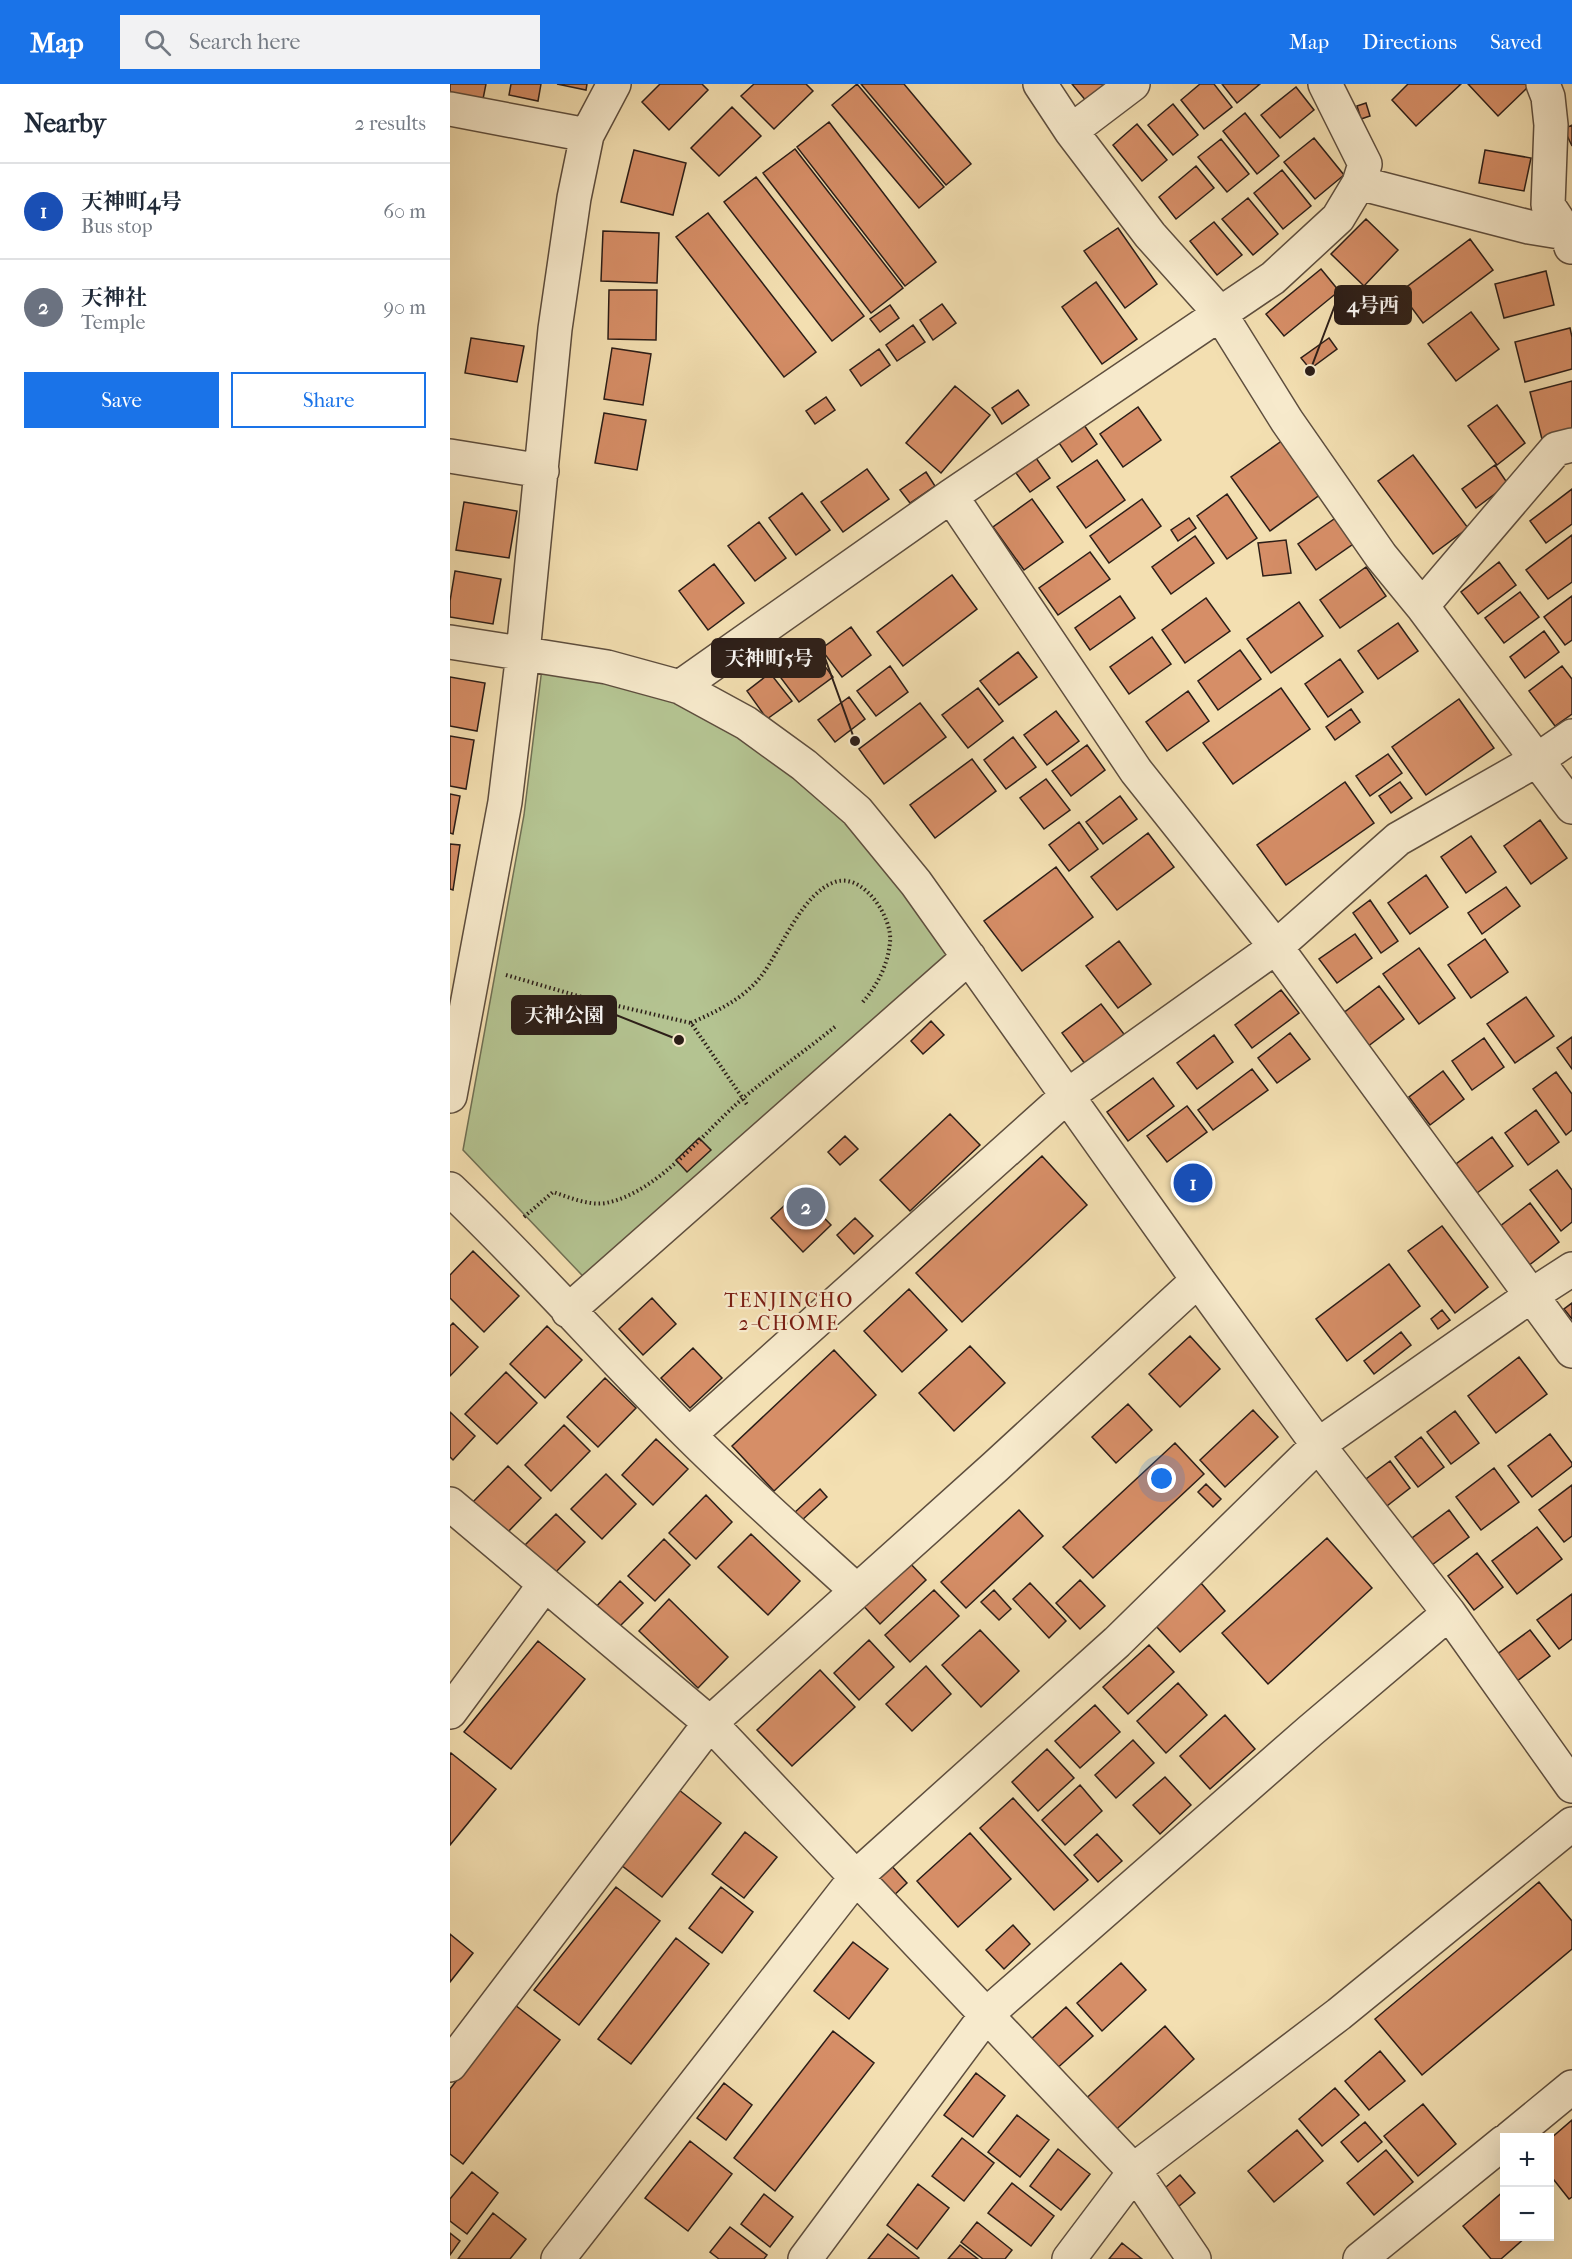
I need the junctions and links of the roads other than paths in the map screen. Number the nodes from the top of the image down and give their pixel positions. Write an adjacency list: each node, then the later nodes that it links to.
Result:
1 (614, 84): 8 (street)
2 (1040, 84): 7 (street)
3 (1133, 84): 7 (street)
4 (1324, 84): 9 (street)
5 (1543, 84): 10 (street)
6 (450, 109): 8 (street)
7 (1071, 131): 11 (street)
8 (586, 135): 14 (street)
9 (1359, 183): 10 (street); 11 (street)
10 (1570, 240)
11 (1219, 312): 15 (street); 16 (street)
12 (1572, 446): 16 (street)
13 (450, 456): 14 (street)
14 (542, 471): 18 (street)
15 (951, 496): 19 (street); 23 (street)
16 (1422, 606): 21 (street)
17 (450, 642): 18 (street)
18 (523, 653): 19 (street); 25 (street)
19 (680, 687): 24 (street)
20 (1572, 736): 21 (street)
21 (1537, 760): 22 (street); 23 (street)
22 (1572, 807)
23 (1276, 947): 26 (street); 30 (street)
24 (969, 957): 26 (street); 31 (street)
25 (450, 1096)
26 (1067, 1096): 29 (street); 33 (street)
27 (450, 1189): 31 (street)
28 (1572, 1269): 30 (street)
29 (1198, 1280): 34 (street); 37 (street)
30 (1532, 1295): 32 (street); 34 (street)
31 (568, 1311): 33 (street)
32 (1572, 1351)
33 (689, 1435): 37 (street)
34 (1318, 1445): 38 (street); 43 (street)
35 (450, 1504): 36 (street)
36 (545, 1584): 39 (street); 40 (street)
37 (857, 1591): 40 (street)
38 (1449, 1613): 41 (street); 44 (street)
39 (450, 1712)
40 (710, 1723): 43 (street); 45 (street)
41 (1572, 1786)
42 (1572, 1824): 49 (street)
43 (857, 1876): 44 (street); 50 (street)
44 (987, 2014): 49 (street); 51 (street)
45 (450, 2065)
46 (1572, 2088): 47 (street)
47 (1516, 2133)
48 (1500, 2145): 54 (street)
49 (1135, 2172): 52 (street); 53 (street)
50 (558, 2259)
51 (805, 2259)
52 (1069, 2259)
53 (1194, 2259)
54 (1360, 2259)

